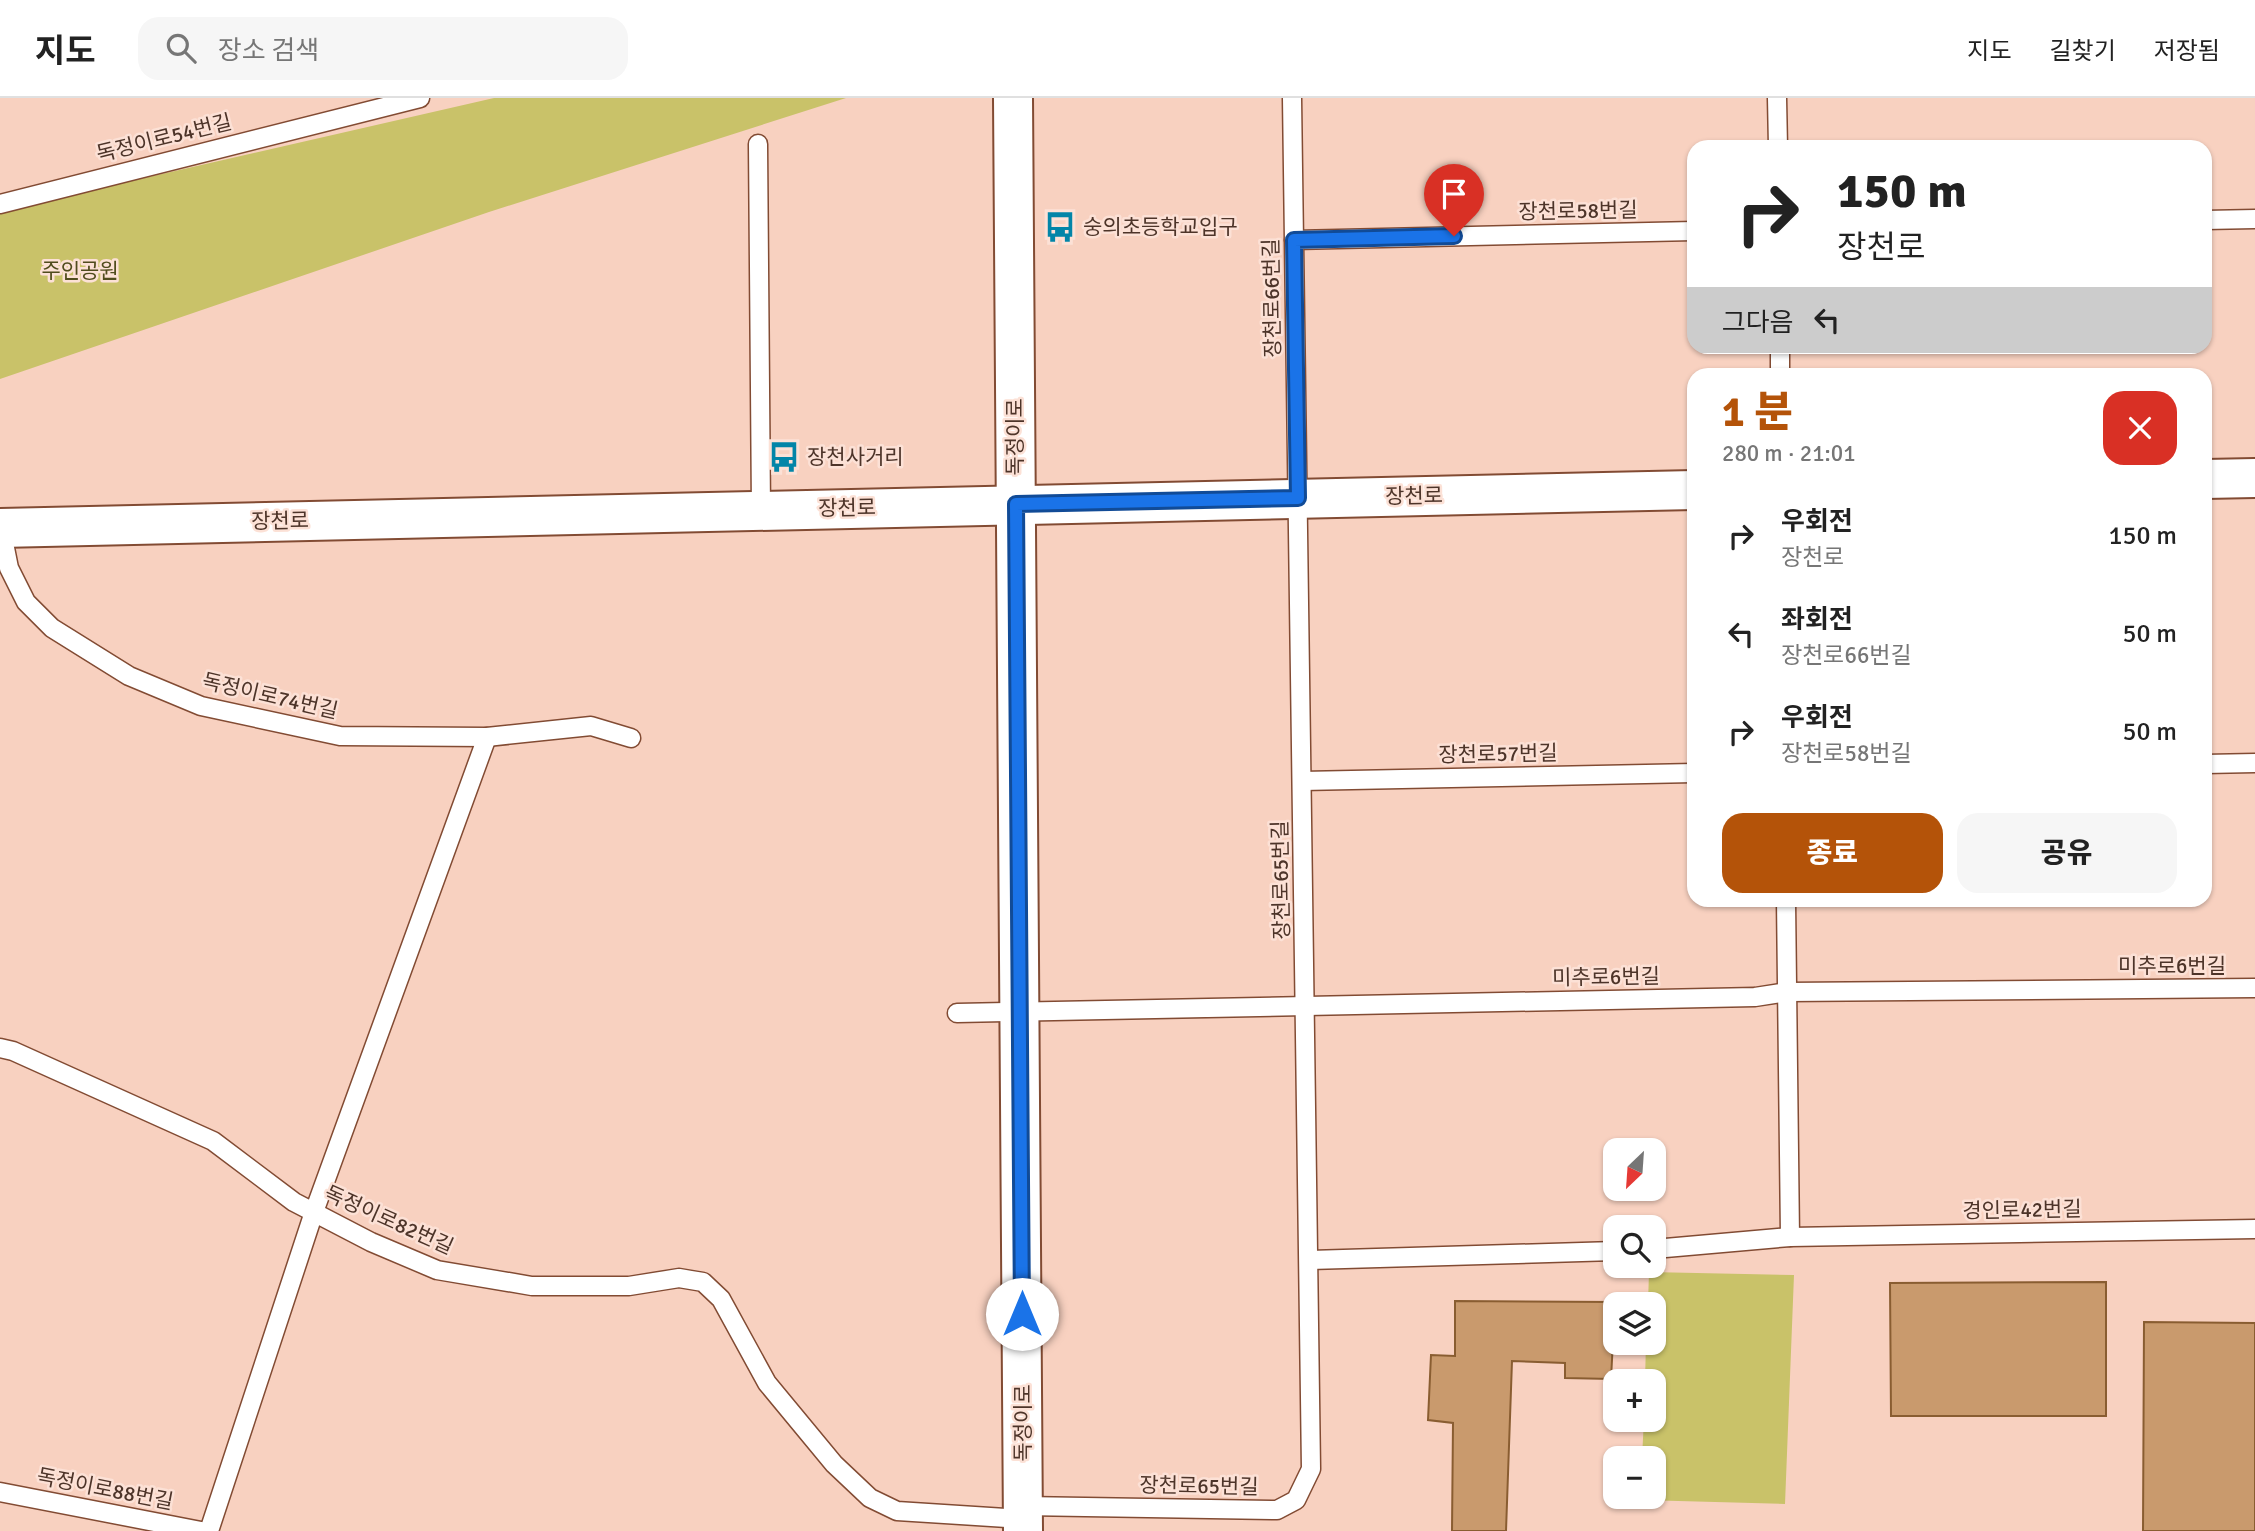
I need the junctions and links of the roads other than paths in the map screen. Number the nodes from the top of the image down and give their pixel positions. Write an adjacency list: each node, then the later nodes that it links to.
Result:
1 (420, 98): 7 (lane, 독정이로54번길)
2 (1013, 98): 16 (street, 독정이로)
3 (1292, 98): 11 (lane, 장천로66번길)
4 (1777, 98): 5 (lane)
5 (1778, 140)
6 (758, 144): 17 (lane)
7 (0, 204)
8 (2255, 219): 9 (lane)
9 (2212, 220)
10 (1687, 231): 11 (lane, 장천로58번길)
11 (1294, 240): 15 (lane, 장천로66번길)
12 (2255, 478): 13 (street)
13 (2212, 480)
14 (1687, 490): 15 (street, 장천로)
15 (1298, 498): 16 (street, 장천로); 24 (lane, 장천로65번길)
16 (1016, 504): 17 (street, 장천로); 29 (street, 독정이로)
17 (761, 510): 18 (street, 장천로)
18 (0, 528): 19 (lane, 독정이로74번길)
19 (487, 737): 20 (lane, 독정이로74번길); 32 (lane)
20 (631, 738)
21 (2255, 763): 22 (lane)
22 (2212, 764)
23 (1687, 773): 24 (lane, 장천로57번길)
24 (1302, 781): 28 (lane, 장천로65번길)
25 (1786, 907): 27 (lane)
26 (2255, 988): 27 (lane, 미추로6번길)
27 (1787, 992): 28 (lane, 미추로6번길); 34 (lane)
28 (1306, 1006): 29 (lane, 미추로6번길); 37 (lane, 장천로65번길)
29 (1019, 1012): 30 (lane, 미추로6번길); 39 (street, 독정이로)
30 (957, 1013)
31 (0, 1048): 32 (lane, 독정이로82번길)
32 (314, 1212): 39 (lane, 독정이로82번길); 41 (lane)
33 (2255, 1229): 34 (lane, 경인로42번길)
34 (1790, 1237): 35 (lane)
35 (1666, 1248)
36 (1603, 1251): 37 (lane)
37 (1310, 1261): 39 (lane, 장천로65번길)
38 (0, 1492): 40 (lane, 독정이로88번길)
39 (1023, 1519)
40 (201, 1531)
41 (209, 1531)

